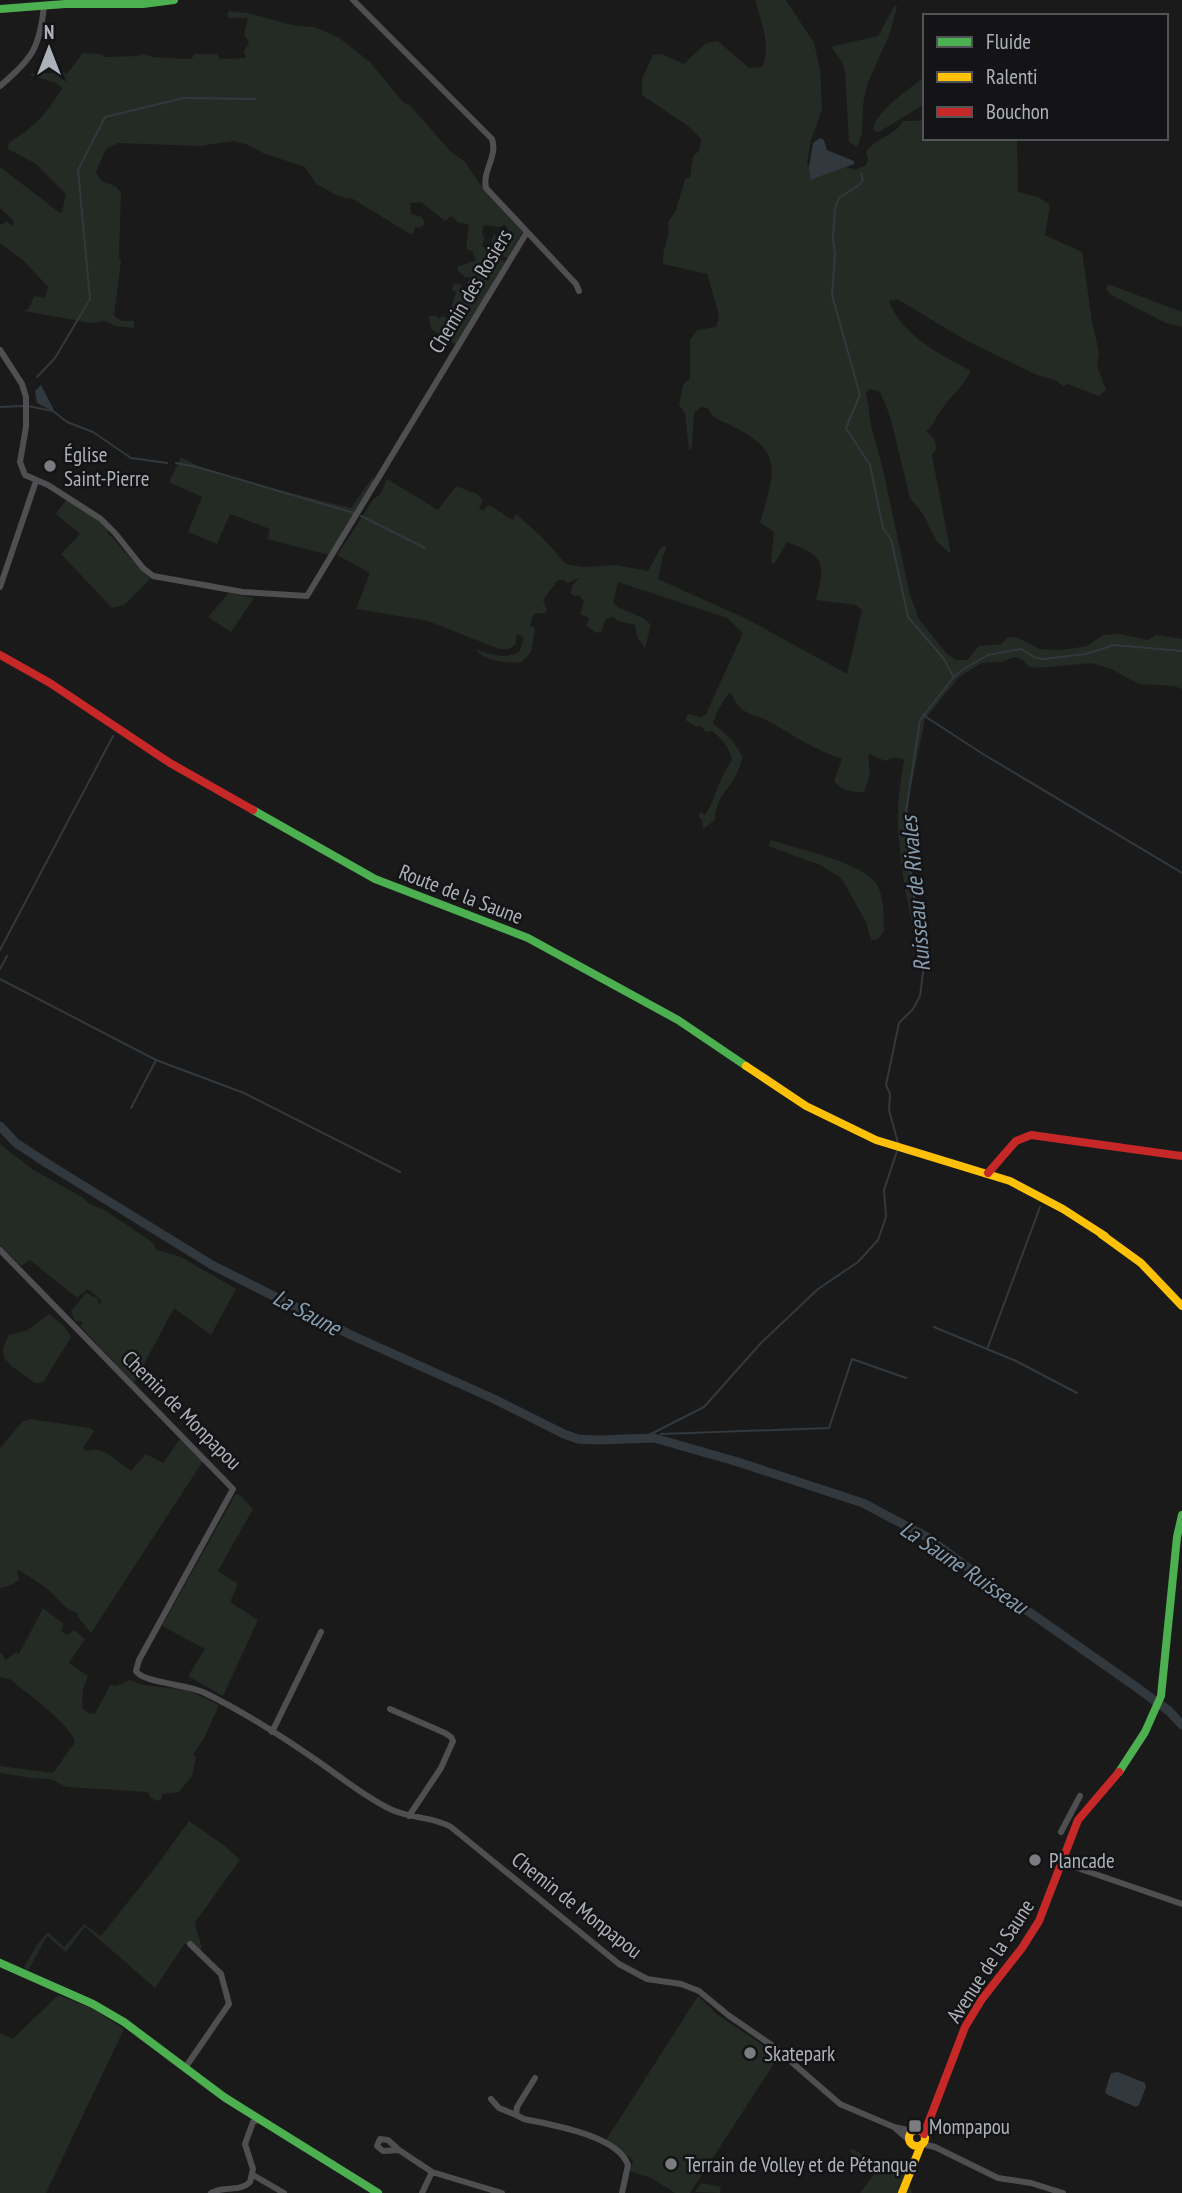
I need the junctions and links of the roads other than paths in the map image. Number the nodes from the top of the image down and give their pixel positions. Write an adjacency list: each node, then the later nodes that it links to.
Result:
1 (174, 0): 3 (street)
2 (353, 0): 6 (street, Chemin des Rosiers)
3 (44, 5): 4 (street); 5 (street)
4 (0, 9)
5 (0, 86)
6 (527, 232): 7 (street); 9 (street, Chemin des Rosiers)
7 (579, 291)
8 (0, 350): 9 (street)
9 (36, 481): 10 (street)
10 (0, 587)
11 (0, 654): 13 (street, Route de la Saune)
12 (1182, 1156): 13 (street)
13 (991, 1176): 15 (street, Route de la Saune)
14 (0, 1250): 19 (street, Chemin de Monpapou)
15 (1182, 1307)
16 (1182, 1515): 22 (street, Avenue de la Saune)
17 (321, 1632): 19 (street)
18 (390, 1709): 21 (street)
19 (272, 1732): 21 (street, Chemin de Monpapou)
20 (1080, 1796): 22 (street)
21 (409, 1816): 33 (street, Chemin de Monpapou)
22 (1074, 1817): 23 (street); 24 (street, Avenue de la Saune)
23 (1061, 1832)
24 (1062, 1863): 25 (street); 33 (street, Avenue de la Saune)
25 (1182, 1904)
26 (190, 1944): 28 (street)
27 (0, 1964): 28 (street)
28 (185, 2068): 32 (street)
29 (535, 2078): 31 (street)
30 (491, 2099): 31 (street)
31 (516, 2115): 42 (street)
32 (258, 2121): 36 (street); 39 (street)
33 (918, 2138): 43 (street, Avenue de la Saune); 44 (street, Chemin de Monpapou)
34 (399, 2150): 35 (street)
35 (432, 2172): 40 (street); 41 (street)
36 (253, 2175): 37 (street); 38 (street)
37 (211, 2193)
38 (284, 2193)
39 (378, 2193)
40 (422, 2193)
41 (502, 2193)
42 (622, 2193)
43 (902, 2193)
44 (1063, 2193)

